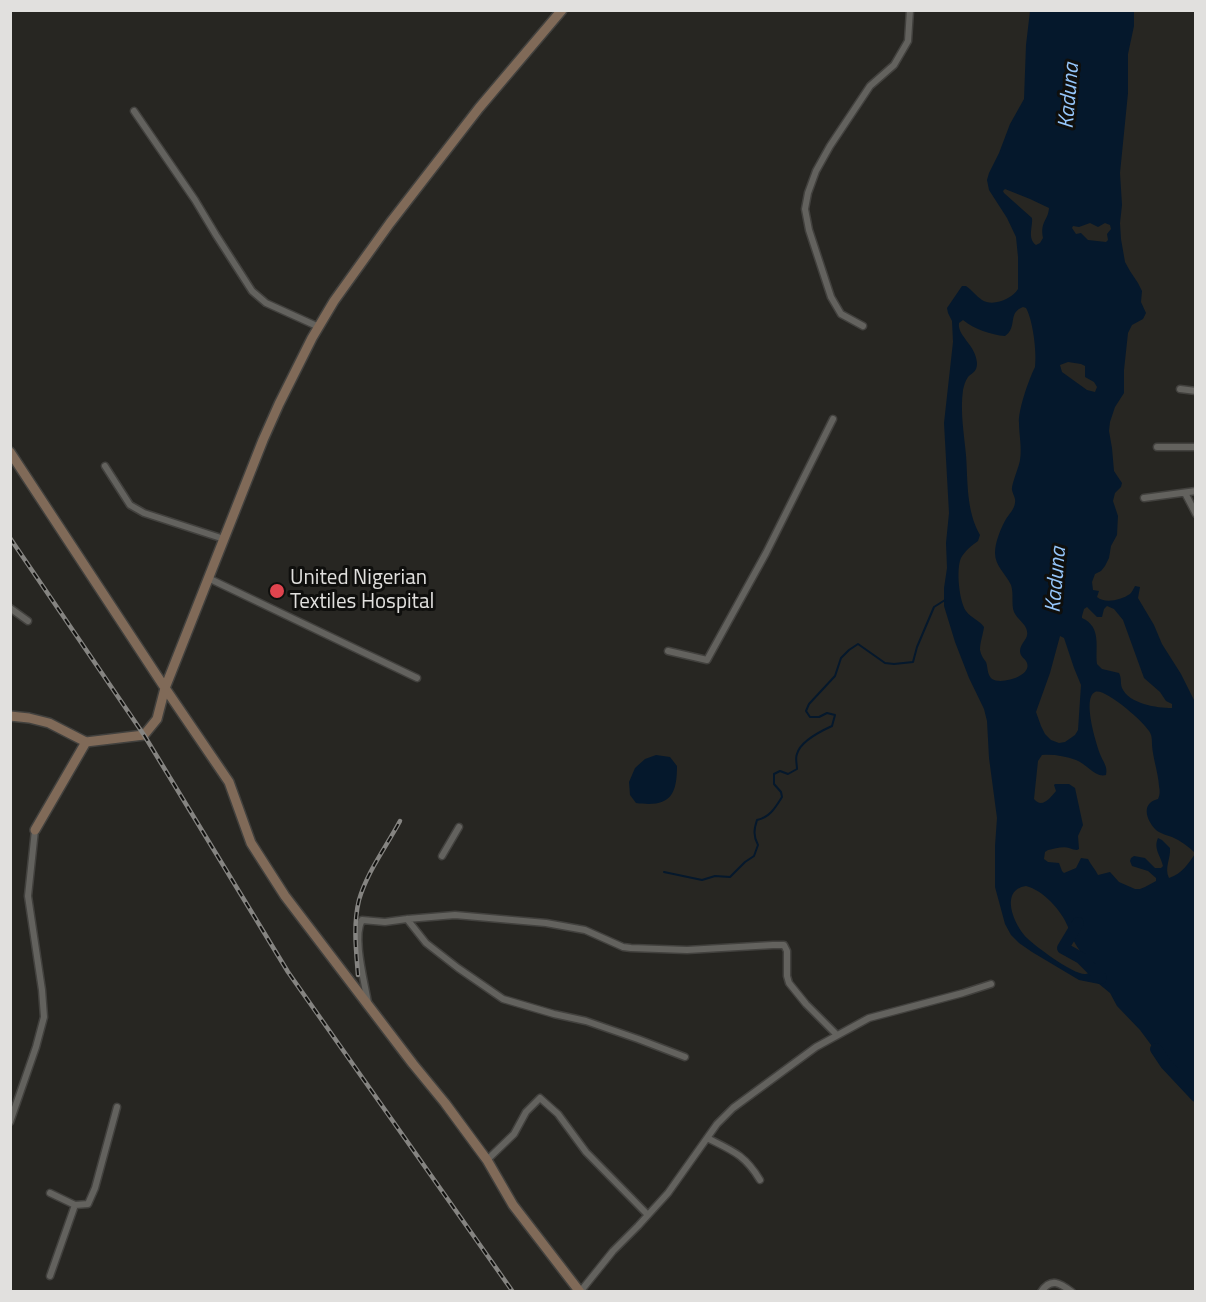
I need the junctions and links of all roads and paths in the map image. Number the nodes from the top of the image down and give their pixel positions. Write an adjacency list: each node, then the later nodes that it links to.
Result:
1 (562, 10): 5 (street)
2 (910, 10): 4 (street)
3 (134, 111): 5 (street)
4 (863, 326)
5 (319, 327): 17 (street)
6 (1180, 388): 7 (street)
7 (1196, 391)
8 (833, 419): 21 (street)
9 (1157, 447): 10 (street)
10 (1196, 447)
11 (10, 452): 23 (street)
12 (105, 466): 17 (street)
13 (1196, 491): 14 (street)
14 (1185, 493): 15 (street); 16 (street)
15 (1144, 498)
16 (1196, 514)
17 (224, 539): 18 (street)
18 (208, 578): 22 (street); 23 (street)
19 (10, 608): 20 (street)
20 (28, 621)
21 (668, 651)
22 (417, 678)
23 (165, 688): 25 (street); 31 (street)
24 (10, 716): 25 (street)
25 (86, 742): 27 (street)
26 (459, 827): 28 (street)
27 (35, 830): 35 (street)
28 (442, 856)
29 (407, 919): 31 (street); 32 (street); 33 (street)
30 (991, 984): 32 (street)
31 (368, 1004): 37 (street)
32 (837, 1035): 36 (street)
33 (685, 1057)
34 (117, 1107): 40 (street)
35 (10, 1122)
36 (707, 1138): 38 (street); 41 (street)
37 (487, 1160): 41 (street); 43 (street)
38 (760, 1180)
39 (50, 1193): 40 (street)
40 (75, 1205): 42 (street)
41 (648, 1215): 43 (street)
42 (51, 1276)
43 (580, 1292)
44 (1041, 1292): 45 (street)
45 (1072, 1292)

